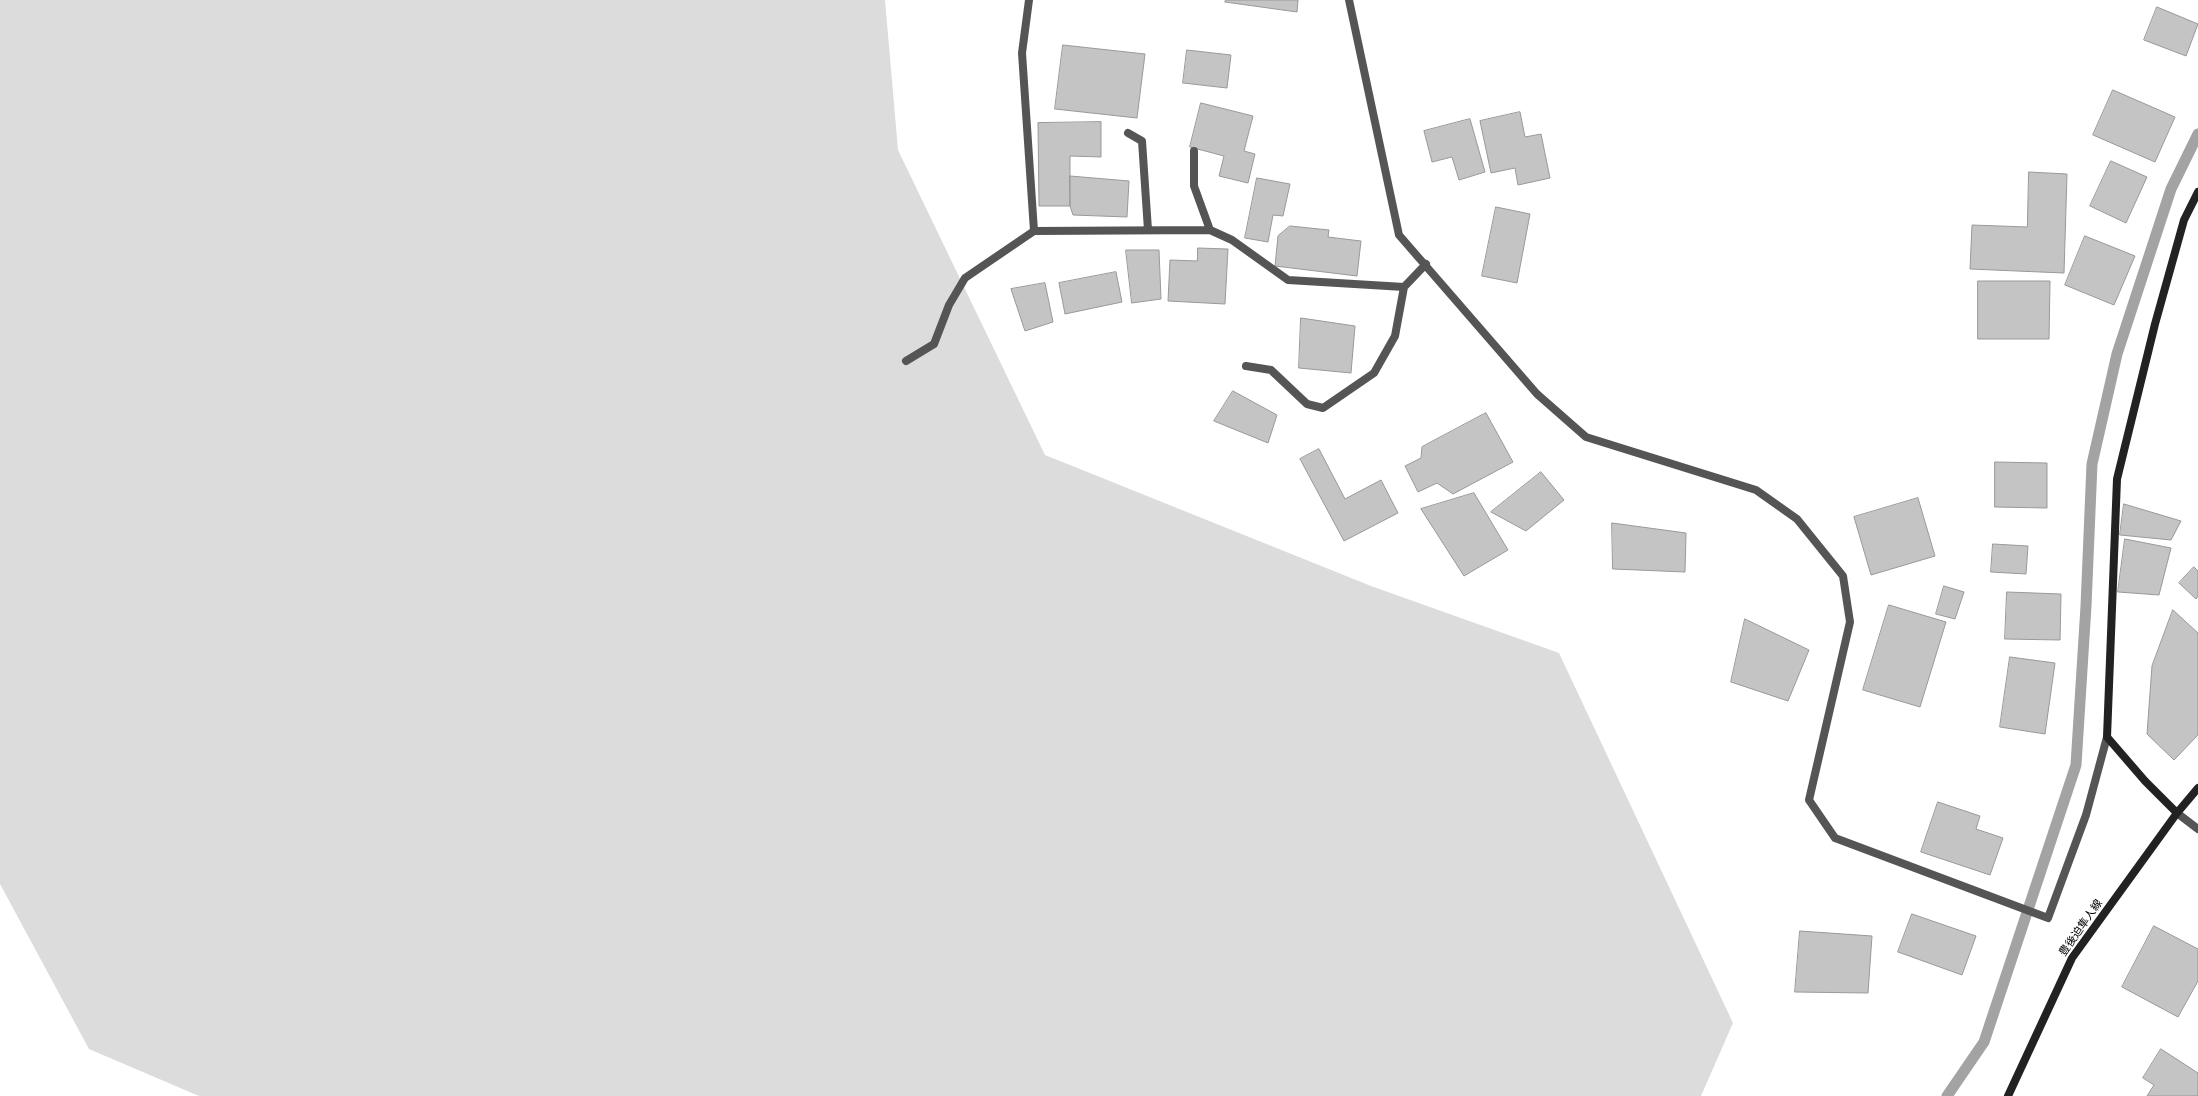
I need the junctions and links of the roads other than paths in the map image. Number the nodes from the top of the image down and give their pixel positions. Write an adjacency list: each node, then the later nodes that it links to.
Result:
1 (1029, 0): 8 (street)
2 (1349, 0): 9 (street)
3 (1128, 133): 6 (street)
4 (1194, 151): 7 (street)
5 (2198, 192): 13 (street)
6 (1148, 230): 7 (street); 8 (street)
7 (1210, 230): 10 (street)
8 (1034, 231): 11 (street)
9 (1426, 264): 10 (street); 13 (street)
10 (1404, 287): 12 (street)
11 (906, 361)
12 (1246, 366)
13 (2107, 737): 15 (street)
14 (2198, 788): 15 (street, 豊後迫隼人線)
15 (2177, 813): 16 (street); 17 (street, 豊後迫隼人線)
16 (2198, 829)
17 (2009, 1095)

